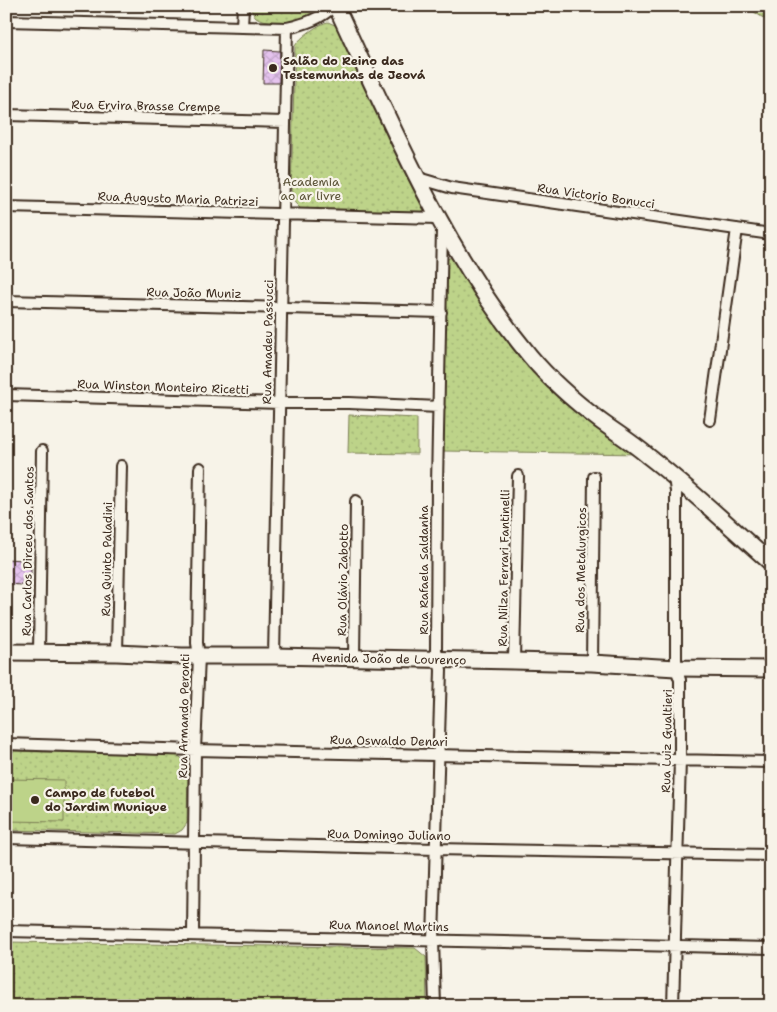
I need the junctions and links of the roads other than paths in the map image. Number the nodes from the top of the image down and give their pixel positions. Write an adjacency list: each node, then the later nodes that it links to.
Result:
1 (243, 6): 4 (street)
2 (335, 6): 5 (street); 8 (street)
3 (6, 21): 4 (street)
4 (242, 27): 5 (street)
5 (287, 28): 7 (street, Rua Amadeu Passucci)
6 (6, 115): 7 (street, Rua Ervira Brasse Crempe)
7 (285, 122): 10 (street, Rua Amadeu Passucci)
8 (418, 178): 11 (street); 12 (street, Rua Victorio Bonucci)
9 (6, 207): 10 (street, Rua Augusto Maria Patrizzi)
10 (284, 215): 11 (street, Rua Augusto Maria Patrizzi); 15 (street, Rua Amadeu Passucci)
11 (440, 221): 16 (street, Rua Rafaela Saldanha); 26 (street)
12 (736, 229): 13 (street, Rua Victorio Bonucci); 20 (street)
13 (771, 234)
14 (6, 301): 15 (street, Rua João Muniz)
15 (281, 308): 16 (street, Rua João Muniz); 18 (street, Rua Amadeu Passucci)
16 (441, 312): 19 (street, Rua Rafaela Saldanha)
17 (6, 395): 18 (street, Rua Winston Monteiro Ricetti)
18 (280, 403): 19 (street, Rua Winston Monteiro Ricetti); 33 (street, Rua Amadeu Passucci)
19 (439, 407): 35 (street, Rua Rafaela Saldanha)
20 (710, 420)
21 (42, 451): 30 (street, Rua Carlos Dirceu dos Santos)
22 (122, 466): 31 (street, Rua Quinto Paladini)
23 (200, 468): 32 (street, Rua Armando Peronti)
24 (518, 476): 36 (street, Rua Nilza Ferrari Fantinelli)
25 (594, 477): 37 (street, Rua dos Metalurgicos)
26 (674, 478): 28 (street); 38 (street, Rua Luiz Gualtieri)
27 (356, 501): 34 (street, Rua Olávio Zabotto)
28 (771, 563)
29 (6, 652): 30 (street, Avenida João de Lourenço)
30 (39, 652): 31 (street, Avenida João de Lourenço)
31 (117, 653): 32 (street, Avenida João de Lourenço)
32 (200, 656): 33 (street, Avenida João de Lourenço); 41 (street, Rua Armando Peronti)
33 (274, 656): 34 (street, Avenida João de Lourenço)
34 (354, 658): 35 (street, Avenida João de Lourenço)
35 (439, 660): 36 (street, Avenida João de Lourenço); 42 (street, Rua Rafaela Saldanha)
36 (514, 661): 37 (street, Avenida João de Lourenço)
37 (592, 663): 38 (street, Avenida João de Lourenço)
38 (676, 668): 39 (street, Avenida João de Lourenço); 43 (street, Rua Luiz Gualtieri)
39 (771, 669)
40 (6, 744): 41 (street, Rua Oswaldo Denari)
41 (195, 750): 42 (street, Rua Oswaldo Denari); 46 (street, Rua Armando Peronti)
42 (438, 755): 43 (street, Rua Oswaldo Denari); 47 (street, Rua Rafaela Saldanha)
43 (680, 760): 44 (street, Rua Oswaldo Denari); 48 (street, Rua Luiz Gualtieri)
44 (771, 762)
45 (6, 838): 46 (street, Rua Domingo Juliano)
46 (194, 843): 47 (street, Rua Domingo Juliano); 51 (street, Rua Armando Peronti)
47 (436, 849): 48 (street, Rua Domingo Juliano); 52 (street, Rua Rafaela Saldanha)
48 (677, 854): 49 (street, Rua Domingo Juliano); 53 (street, Rua Luiz Gualtieri)
49 (771, 855)
50 (6, 931): 51 (street, Rua Manoel Martins)
51 (193, 934): 52 (street, Rua Manoel Martins)
52 (433, 940): 53 (street, Rua Manoel Martins); 55 (street, Rua Rafaela Saldanha)
53 (674, 946): 54 (street, Rua Manoel Martins); 56 (street, Rua Luiz Gualtieri)
54 (771, 948)
55 (435, 1006)
56 (673, 1006)

